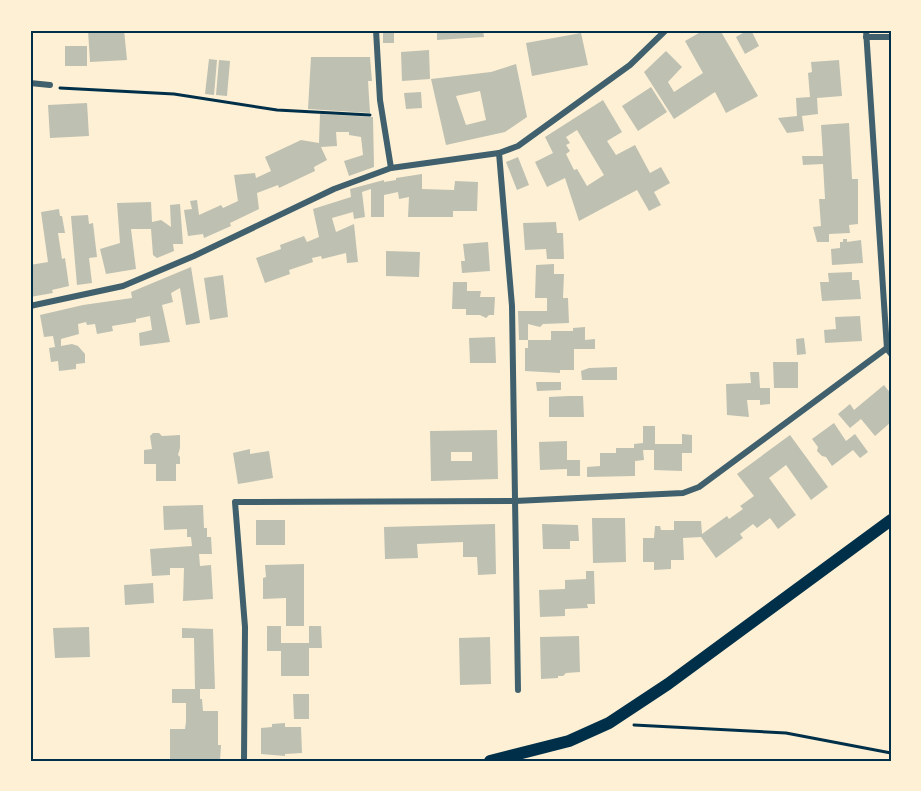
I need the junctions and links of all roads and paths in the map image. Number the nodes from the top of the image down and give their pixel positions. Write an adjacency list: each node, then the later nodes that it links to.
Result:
1 (376, 30): 7 (street)
2 (666, 30): 8 (street)
3 (866, 34): 4 (street); 11 (street)
4 (891, 37)
5 (30, 83): 6 (street)
6 (50, 85): 7 (path)
7 (382, 116): 9 (street)
8 (499, 153): 9 (street); 12 (street)
9 (391, 168): 10 (street)
10 (30, 306)
11 (890, 349): 12 (street)
12 (515, 501): 14 (street); 17 (street)
13 (891, 520): 15 (main road)
14 (518, 690)
15 (609, 723): 16 (path); 18 (main road)
16 (891, 753)
17 (244, 761)
18 (490, 761)

